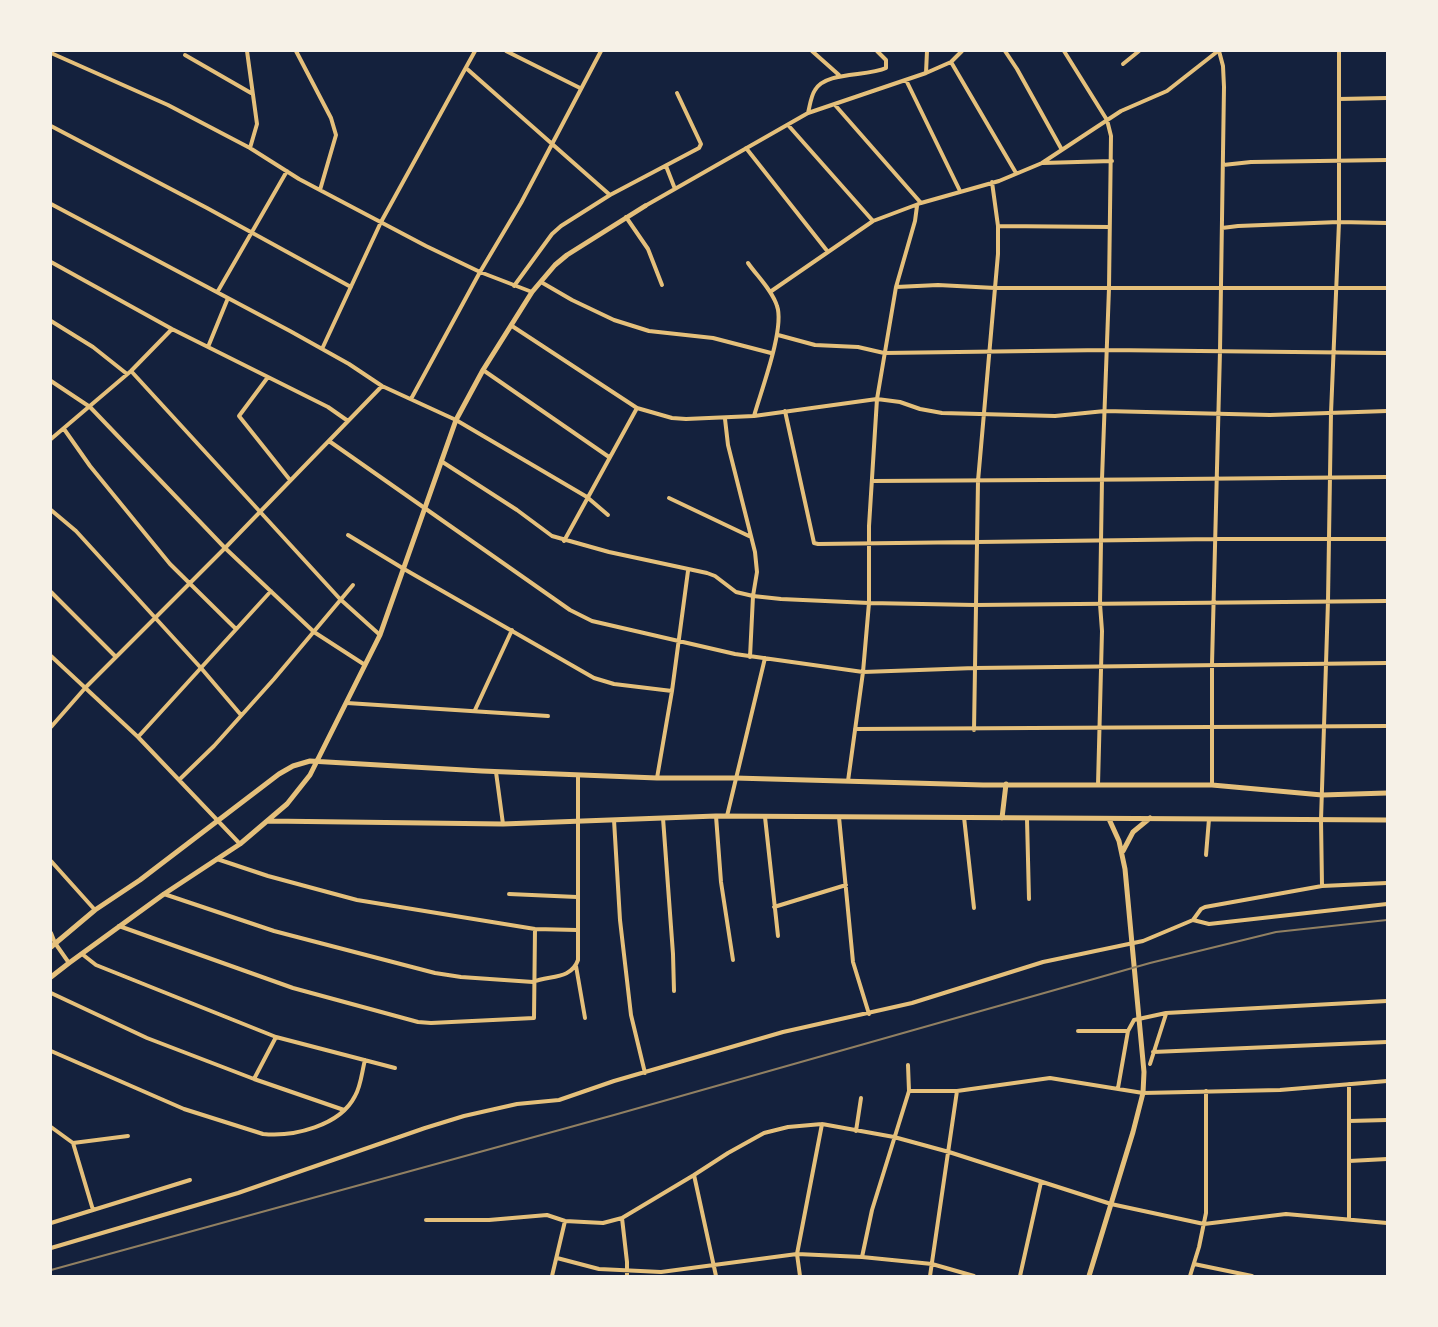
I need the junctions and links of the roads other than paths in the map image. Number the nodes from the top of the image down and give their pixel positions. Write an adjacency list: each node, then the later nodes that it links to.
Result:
1 (247, 51): 24 (street)
2 (296, 51): 47 (street)
3 (475, 51): 19 (street)
4 (506, 51): 23 (street)
5 (601, 51): 23 (street)
6 (812, 51): 21 (street)
7 (877, 51): 21 (street)
8 (927, 51): 20 (street)
9 (962, 51): 17 (street)
10 (1005, 51): 36 (street)
11 (1064, 51): 30 (street)
12 (1139, 51): 18 (street)
13 (1219, 51): 30 (street); 41 (street)
14 (1339, 51): 27 (street)
15 (51, 54): 34 (street)
16 (185, 55): 24 (street)
17 (951, 62): 20 (street); 44 (street)
18 (1123, 64)
19 (466, 68): 33 (street); 55 (street)
20 (926, 73): 22 (street)
21 (839, 75): 29 (street)
22 (906, 80): 28 (street); 48 (street)
23 (580, 88): 33 (street)
24 (252, 93): 34 (street)
25 (677, 93): 42 (street)
26 (1387, 98): 27 (street)
27 (1339, 99): 37 (street)
28 (835, 105): 29 (street); 51 (street)
29 (808, 113): 31 (street)
30 (1107, 120): 36 (street); 39 (street)
31 (788, 125): 35 (street); 54 (street)
32 (51, 126): 61 (street)
33 (552, 145): 49 (street); 65 (street)
34 (250, 148): 43 (street)
35 (746, 148): 46 (street); 62 (street)
36 (1062, 150): 40 (street)
37 (1339, 160): 38 (street); 41 (street); 56 (street)
38 (1387, 160)
39 (1112, 161): 40 (street); 59 (street)
40 (1042, 163): 44 (street)
41 (1223, 165): 60 (street)
42 (666, 166): 46 (street); 49 (street)
43 (287, 171): 47 (street); 61 (street)
44 (1016, 173): 45 (street)
45 (992, 182): 48 (street); 58 (street)
46 (675, 189): 52 (street)
47 (320, 190): 55 (street)
48 (960, 191): 51 (street)
49 (610, 195): 68 (street)
50 (51, 204): 76 (street)
51 (919, 204): 54 (street); 69 (street)
52 (645, 206): 53 (street)
53 (626, 218): 66 (street); 67 (street)
54 (873, 221): 62 (street)
55 (381, 222): 65 (street); 70 (street)
56 (1339, 222): 57 (street); 60 (street); 74 (street)
57 (1387, 223)
58 (998, 226): 59 (street); 71 (street)
59 (1109, 227): 72 (street)
60 (1221, 228): 73 (street)
61 (250, 233): 70 (street); 76 (street)
62 (828, 252): 78 (street)
63 (748, 263): 78 (street)
64 (52, 264): 82 (street)
65 (480, 272): 68 (street); 98 (street)
66 (540, 281): 77 (street); 90 (street)
67 (662, 285)
68 (514, 286): 77 (street)
69 (896, 286): 71 (street); 91 (street)
70 (351, 287): 85 (street)
71 (995, 288): 72 (street); 87 (street)
72 (1109, 288): 73 (street); 86 (street)
73 (1220, 288): 74 (street); 88 (street)
74 (1336, 288): 75 (street); 89 (street)
75 (1387, 288)
76 (218, 291): 79 (street)
77 (532, 292): 81 (street)
78 (770, 292): 83 (street)
79 (228, 298): 84 (street); 85 (street)
80 (51, 321): 94 (street)
81 (512, 326): 93 (street); 101 (street)
82 (172, 329): 84 (street); 94 (street)
83 (778, 335): 90 (street); 91 (street)
84 (208, 347): 95 (street)
85 (322, 349): 97 (street)
86 (1106, 350): 87 (street); 88 (street); 103 (street)
87 (990, 351): 91 (street); 106 (street)
88 (1220, 351): 89 (street); 107 (street)
89 (1335, 351): 92 (street); 105 (street)
90 (771, 353): 108 (street)
91 (884, 353): 99 (street)
92 (1387, 353)
93 (483, 370): 110 (street); 115 (street)
94 (129, 372): 100 (street); 128 (street)
95 (268, 376): 111 (street); 121 (street)
96 (51, 381): 100 (street)
97 (382, 386): 98 (street); 111 (street)
98 (411, 399): 110 (street)
99 (877, 399): 102 (street); 106 (street); 122 (street)
100 (90, 407): 112 (street); 139 (street)
101 (637, 408): 109 (street); 115 (street)
102 (785, 411): 108 (street); 138 (street)
103 (1105, 411): 106 (street); 107 (street); 119 (street)
104 (1387, 411): 105 (street)
105 (1330, 412): 107 (street); 117 (street)
106 (984, 413): 123 (street)
107 (1219, 414): 120 (street)
108 (754, 416): 109 (street)
109 (725, 419): 131 (street)
110 (456, 420): 116 (street); 124 (street)
111 (348, 421): 114 (street)
112 (64, 429): 113 (street); 142 (street)
113 (51, 439)
114 (329, 441): 121 (street); 126 (street)
115 (609, 457): 124 (street)
116 (440, 461): 126 (street); 136 (street)
117 (1329, 476): 118 (street); 120 (street); 133 (street)
118 (1387, 477)
119 (1102, 478): 120 (street); 123 (street); 135 (street)
120 (1217, 479): 132 (street)
121 (290, 480): 128 (street)
122 (872, 481): 123 (street); 138 (street)
123 (978, 481): 137 (street)
124 (587, 497): 129 (street); 136 (street)
125 (669, 498): 131 (street)
126 (424, 508): 140 (street); 159 (street)
127 (51, 510): 154 (street)
128 (259, 513): 139 (street); 147 (street)
129 (608, 515)
130 (348, 535): 140 (street)
131 (751, 537): 146 (street)
132 (1215, 539): 133 (street); 135 (street); 151 (street)
133 (1328, 539): 134 (street); 149 (street)
134 (1387, 539)
135 (1101, 540): 137 (street); 152 (street)
136 (564, 541): 141 (street)
137 (976, 542): 138 (street); 153 (street)
138 (870, 543): 150 (street)
139 (225, 548): 142 (street); 144 (street)
140 (404, 569): 156 (street); 158 (street)
141 (688, 571): 146 (street); 159 (street)
142 (189, 584): 154 (street); 155 (street)
143 (353, 585): 147 (street)
144 (271, 591): 155 (street); 157 (street)
145 (51, 592): 161 (street)
146 (753, 596): 150 (street); 162 (street)
147 (340, 599): 157 (street); 158 (street)
148 (1387, 601): 149 (street)
149 (1328, 602): 151 (street); 166 (street)
150 (869, 603): 153 (street); 171 (street)
151 (1213, 603): 152 (street); 165 (street)
152 (1100, 604): 153 (street); 168 (street)
153 (975, 605): 170 (street)
154 (154, 617): 161 (street); 169 (street)
155 (236, 629): 169 (street)
156 (512, 630): 173 (street); 175 (street)
157 (314, 632): 167 (street); 176 (street)
158 (380, 635): 167 (street)
159 (679, 642): 162 (street); 173 (street)
160 (51, 656): 172 (street)
161 (116, 657): 172 (street)
162 (750, 657): 163 (street)
163 (765, 658): 171 (street); 190 (street)
164 (1387, 663): 166 (street)
165 (1212, 664): 166 (street); 168 (street); 180 (street)
166 (1325, 665): 181 (street)
167 (366, 666): 174 (street)
168 (1100, 667): 170 (street); 183 (street)
169 (201, 668): 176 (street); 185 (street)
170 (975, 668): 171 (street); 184 (street)
171 (863, 672): 182 (street)
172 (86, 687): 179 (street); 185 (street)
173 (672, 692): 189 (street)
174 (347, 703): 175 (street); 186 (street)
175 (474, 710): 177 (street)
176 (241, 715): 191 (street)
177 (548, 716)
178 (1387, 726): 181 (street)
179 (51, 727)
180 (1212, 727): 181 (street); 183 (street); 195 (street)
181 (1325, 727): 197 (street)
182 (855, 729): 184 (street); 192 (street)
183 (1099, 729): 184 (street); 194 (street)
184 (974, 730)
185 (138, 736): 191 (street)
186 (318, 762): 187 (street); 210 (street); 213 (street)
187 (496, 772): 188 (street); 215 (street)
188 (578, 775): 189 (street); 214 (street)
189 (657, 778): 190 (street)
190 (735, 778): 192 (street); 199 (street)
191 (180, 779): 210 (street)
192 (848, 781): 193 (street)
193 (1006, 784): 194 (street); 204 (street)
194 (1098, 785): 195 (street)
195 (1212, 785): 197 (street)
196 (1387, 793): 197 (street)
197 (1322, 795): 211 (street)
198 (716, 816): 199 (street); 200 (street); 240 (street)
199 (727, 816): 201 (street)
200 (663, 817): 207 (street); 245 (street)
201 (765, 817): 202 (street); 229 (street)
202 (839, 817): 203 (street); 222 (street)
203 (964, 817): 204 (street); 230 (street)
204 (1002, 818): 208 (street)
205 (1150, 818): 206 (street); 209 (street); 217 (street)
206 (1209, 818): 211 (street); 218 (street)
207 (614, 819): 214 (street); 261 (street)
208 (1026, 819): 209 (street); 227 (street)
209 (1109, 819): 217 (street)
210 (218, 820): 216 (street); 231 (street)
211 (1321, 820): 212 (street); 223 (street)
212 (1387, 820)
213 (268, 821): 215 (street); 216 (street)
214 (577, 821): 215 (street); 226 (street)
215 (503, 824)
216 (240, 844): 219 (street)
217 (1122, 853): 269 (street)
218 (1206, 855)
219 (217, 859): 224 (street); 234 (street)
220 (51, 861): 231 (street)
221 (1387, 883): 223 (street)
222 (846, 885): 229 (street); 249 (street)
223 (1322, 886): 232 (street)
224 (164, 894): 233 (street); 244 (street)
225 (509, 894): 226 (street)
226 (577, 897): 235 (street)
227 (1029, 899)
228 (1387, 904): 232 (street)
229 (774, 907): 237 (street)
230 (974, 908)
231 (95, 910): 238 (street)
232 (1192, 920): 249 (street)
233 (119, 926): 239 (street); 244 (street)
234 (535, 929): 235 (street); 244 (street)
235 (578, 930): 241 (street)
236 (51, 933): 238 (street)
237 (778, 936)
238 (53, 945): 242 (street)
239 (82, 954): 242 (street); 253 (street)
240 (733, 960)
241 (577, 962): 244 (street); 250 (street)
242 (69, 963): 243 (street)
243 (51, 977)
244 (533, 982)
245 (674, 992)
246 (51, 993): 262 (street)
247 (1387, 1001): 248 (street)
248 (1166, 1013): 252 (street); 256 (street)
249 (869, 1014): 261 (street)
250 (585, 1018)
251 (1078, 1031): 252 (street)
252 (1128, 1031): 265 (street)
253 (276, 1037): 257 (street); 262 (street)
254 (1387, 1042): 256 (street)
255 (51, 1051): 271 (street)
256 (1153, 1052): 258 (street)
257 (365, 1059): 260 (street); 271 (street)
258 (1150, 1064)
259 (908, 1065): 266 (street)
260 (395, 1068)
261 (645, 1073): 295 (street)
262 (254, 1079): 271 (street)
263 (1387, 1081): 264 (street)
264 (1349, 1084): 268 (street); 273 (street)
265 (1118, 1088): 267 (street); 269 (street)
266 (909, 1091): 267 (street); 278 (street)
267 (957, 1091): 280 (street)
268 (1206, 1091): 269 (street); 294 (street)
269 (1143, 1093): 286 (street)
270 (861, 1098): 276 (street)
271 (344, 1110)
272 (1387, 1120): 273 (street)
273 (1349, 1121): 282 (street)
274 (822, 1125): 276 (street); 283 (street); 296 (street)
275 (51, 1127): 279 (street)
276 (856, 1131): 278 (street)
277 (128, 1136): 279 (street)
278 (894, 1137): 280 (street); 297 (street)
279 (73, 1143): 287 (street)
280 (949, 1152): 285 (street); 299 (street)
281 (1387, 1159): 282 (street)
282 (1349, 1161): 289 (street)
283 (694, 1175): 288 (street); 301 (street)
284 (190, 1180): 287 (street)
285 (1041, 1182): 286 (street); 308 (street)
286 (1111, 1204): 294 (street); 309 (street)
287 (93, 1210): 292 (street)
288 (622, 1218): 291 (street); 302 (street)
289 (1349, 1218): 293 (street); 294 (street)
290 (426, 1220): 291 (street)
291 (565, 1221): 298 (street)
292 (51, 1223)
293 (1387, 1223)
294 (1204, 1224): 300 (street)
295 (51, 1248)
296 (797, 1254): 297 (street); 301 (street); 305 (street)
297 (862, 1257): 299 (street)
298 (557, 1258): 302 (street); 303 (street)
299 (932, 1264): 306 (street); 307 (street)
300 (1194, 1264): 310 (street); 311 (street)
301 (714, 1266): 302 (street); 304 (street)
302 (627, 1274)
303 (552, 1276)
304 (716, 1276)
305 (800, 1276)
306 (930, 1276)
307 (974, 1276)
308 (1020, 1276)
309 (1089, 1276)
310 (1190, 1276)
311 (1252, 1276)

